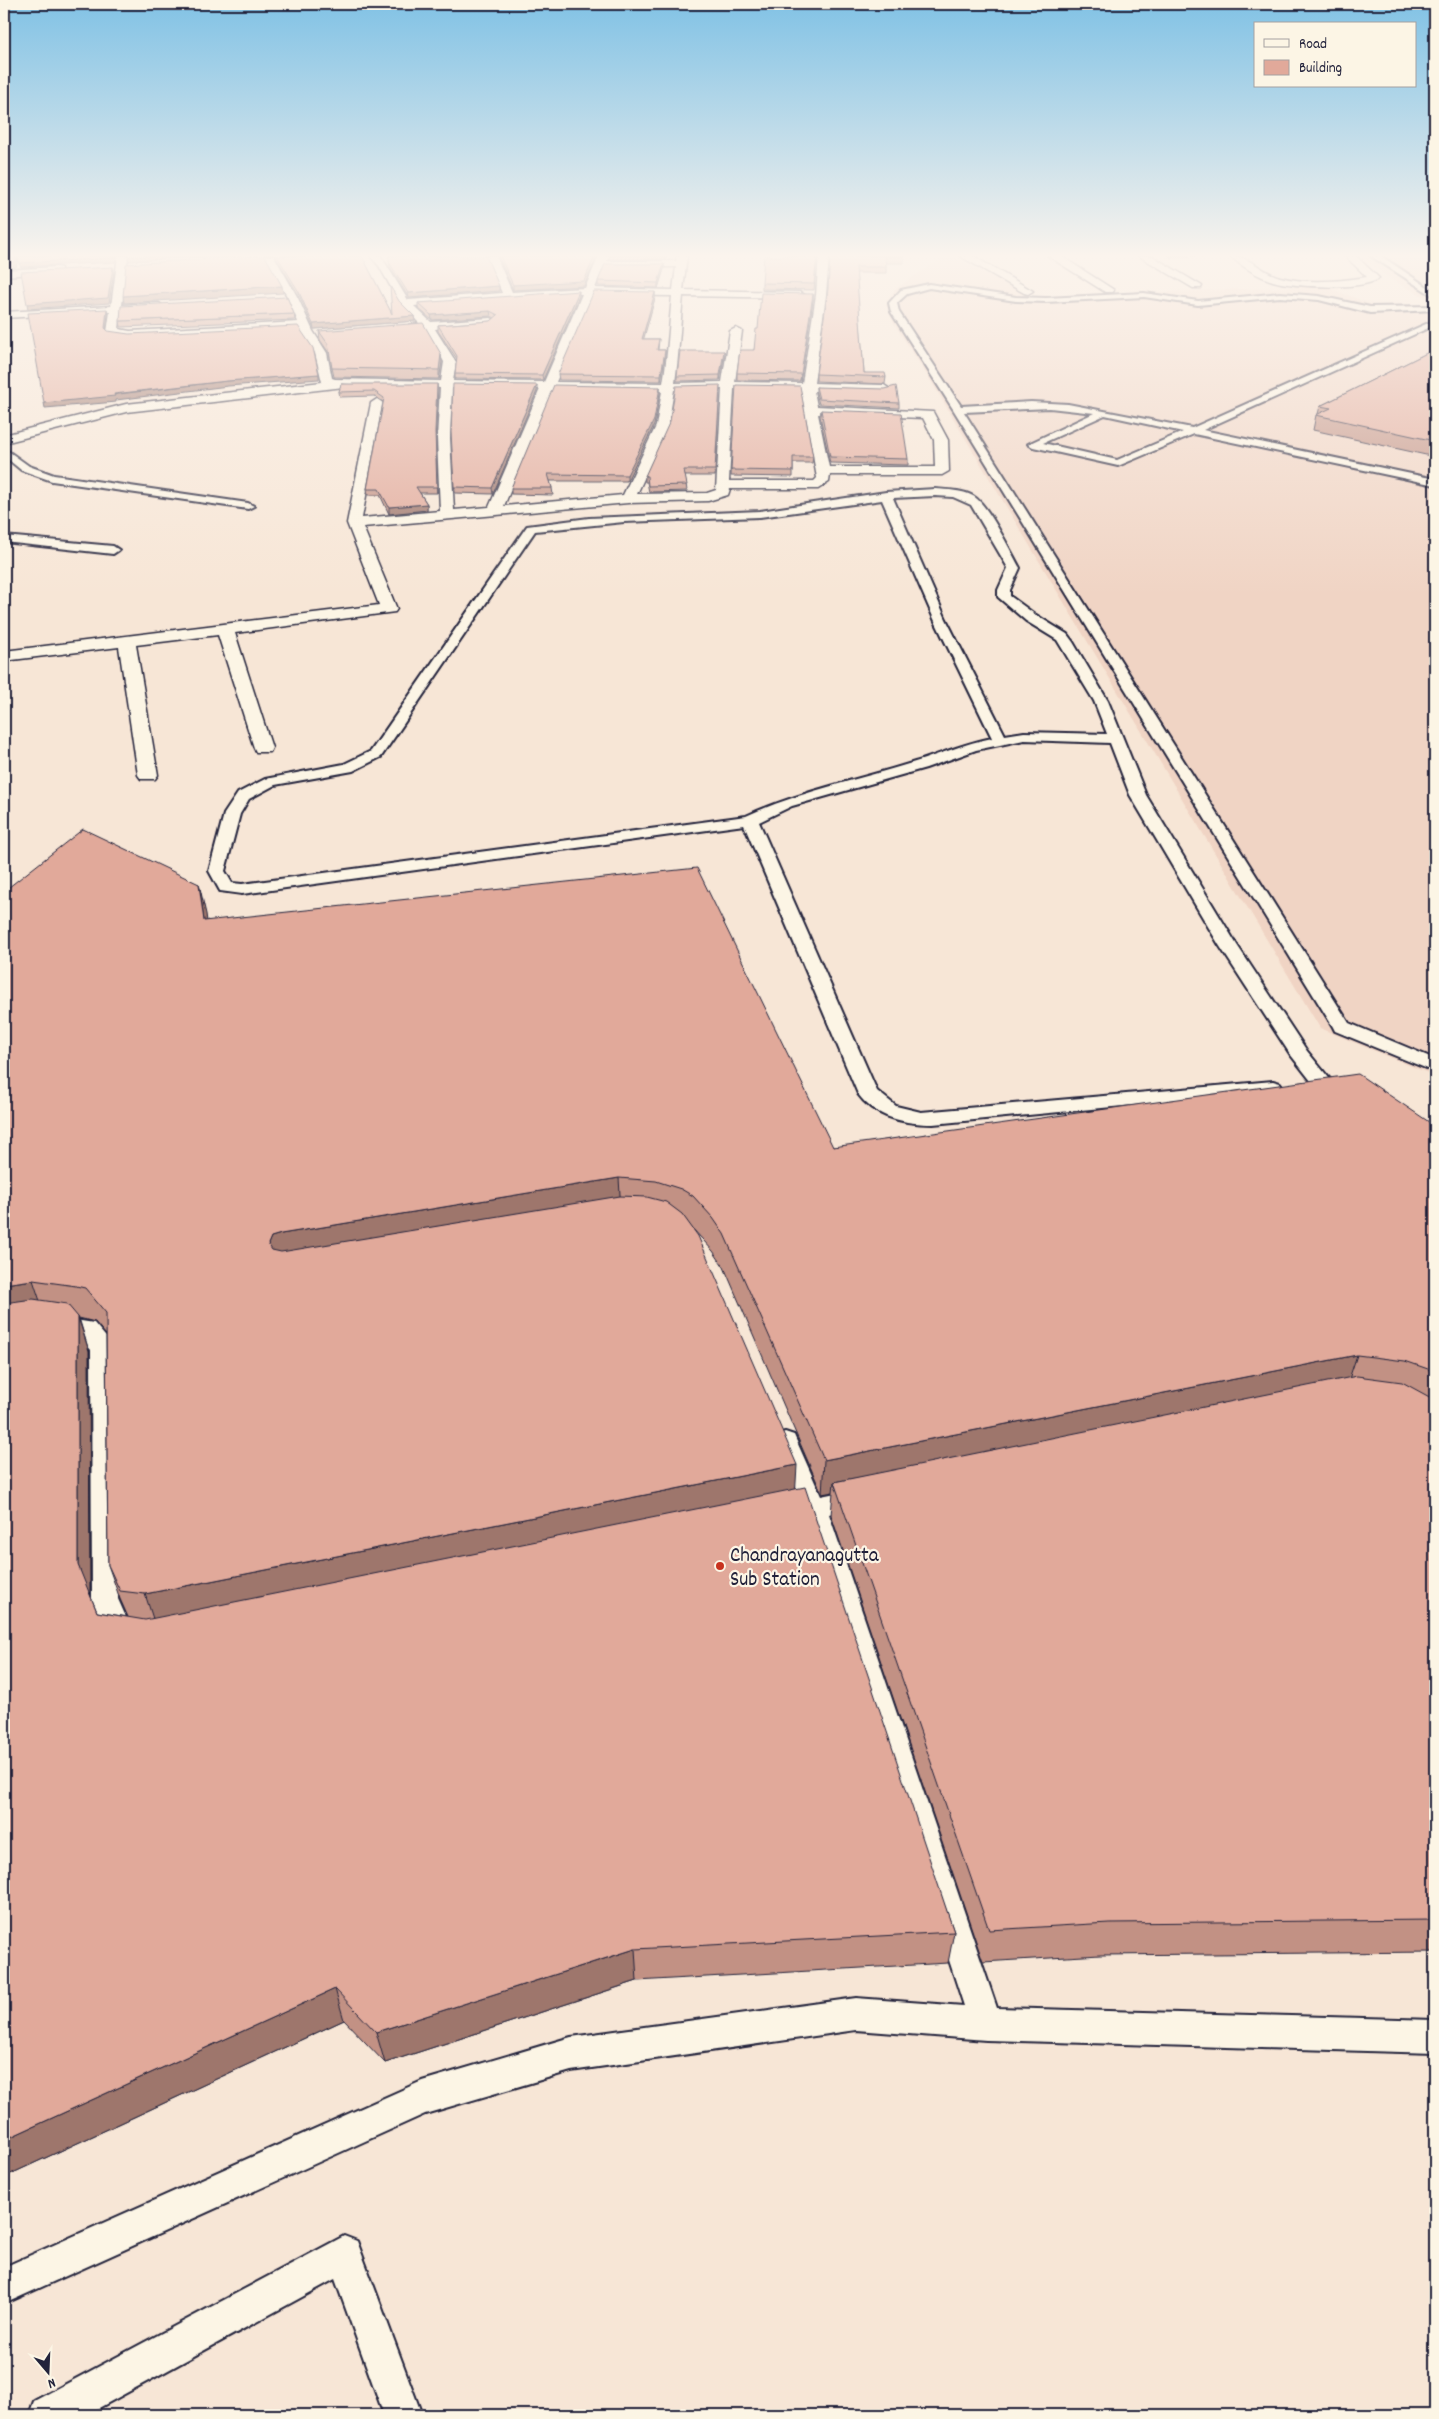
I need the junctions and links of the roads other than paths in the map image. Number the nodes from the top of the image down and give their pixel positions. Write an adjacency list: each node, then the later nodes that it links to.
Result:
1 (324, 369): 9 (street)
2 (448, 369): 10 (street)
3 (556, 369): 11 (street)
4 (670, 369): 13 (street)
5 (730, 369): 12 (street)
6 (810, 369): 14 (street)
7 (932, 369): 17 (lane)
8 (1331, 369): 20 (lane)
9 (340, 384): 10 (street); 21 (street)
10 (445, 384): 11 (street); 30 (street)
11 (549, 385): 13 (street); 29 (street)
12 (728, 385): 13 (street); 14 (street); 25 (street)
13 (667, 387): 27 (street)
14 (807, 387): 15 (street); 18 (street)
15 (884, 389)
16 (377, 403): 31 (street)
17 (958, 409): 19 (lane); 42 (lane)
18 (810, 410): 23 (street); 23 (street)
19 (1104, 412): 20 (lane); 20 (lane)
20 (1193, 431): 24 (lane)
21 (4, 439)
22 (4, 451): 28 (lane)
23 (822, 471): 25 (street)
24 (1435, 482)
25 (722, 486): 27 (street)
26 (886, 495): 37 (lane); 38 (lane); 41 (lane)
27 (628, 499): 29 (street)
28 (248, 506)
29 (495, 509): 30 (street)
30 (447, 513): 31 (street)
31 (354, 523): 34 (street)
32 (4, 539): 33 (lane)
33 (113, 550)
34 (225, 629): 35 (street); 39 (street)
35 (127, 641): 36 (street); 40 (street)
36 (4, 656)
37 (1116, 739): 38 (lane); 43 (lane)
38 (1000, 740): 41 (lane)
39 (263, 748)
40 (148, 775)
41 (750, 820): 43 (lane)
42 (1435, 1066)
43 (1322, 1082): 44 (lane)
44 (1357, 1099)
45 (4, 1329): 50 (lane)
46 (776, 1419): 48 (lane)
47 (881, 1494): 48 (lane)
48 (814, 1508): 49 (lane); 51 (lane)
49 (765, 1517)
50 (147, 1640)
51 (986, 2024): 52 (lane); 53 (lane)
52 (1435, 2037)
53 (4, 2286)
54 (48, 2415): 55 (lane)
55 (404, 2415)

